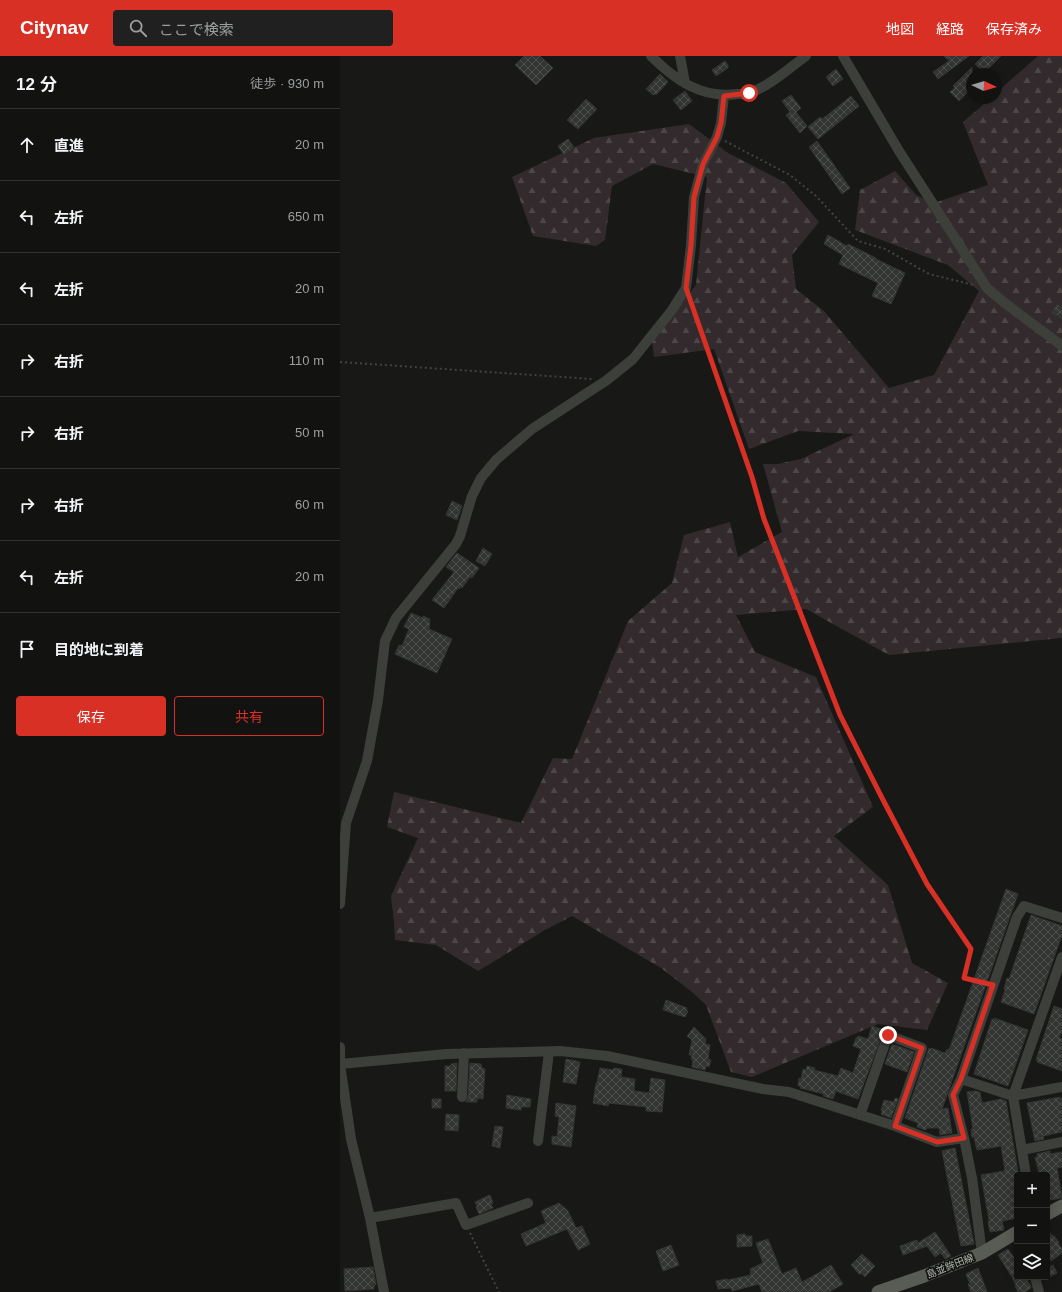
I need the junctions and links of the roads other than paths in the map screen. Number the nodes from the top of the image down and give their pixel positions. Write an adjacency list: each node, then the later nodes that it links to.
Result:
1 (651, 56): 5 (street)
2 (680, 56): 5 (street)
3 (806, 56): 6 (street)
4 (843, 56): 7 (street)
5 (685, 83): 6 (street)
6 (724, 96): 8 (street)
7 (1062, 346)
8 (340, 904)
9 (1062, 918): 15 (street)
10 (1062, 957): 17 (street)
11 (340, 1047): 14 (street)
12 (549, 1052): 13 (street); 19 (street); 22 (street)
13 (464, 1054): 14 (street); 18 (street)
14 (340, 1064): 29 (street)
15 (961, 1079): 17 (street); 21 (street)
16 (1062, 1087): 17 (street)
17 (1013, 1096): 24 (street)
18 (462, 1097)
19 (860, 1115): 20 (street); 20 (street)
20 (895, 1126): 21 (street)
21 (964, 1138): 31 (street)
22 (538, 1141)
23 (1062, 1142): 24 (street)
24 (1022, 1150): 25 (street)
25 (1026, 1172)
26 (528, 1204): 29 (street)
27 (1062, 1206): 28 (main road)
28 (1050, 1212)
29 (370, 1218): 33 (street)
30 (1014, 1235): 31 (main road, 島並鉾田線)
31 (982, 1253): 34 (main road, 島並鉾田線)
32 (1036, 1280): 35 (street)
33 (384, 1292)
34 (878, 1292)
35 (1039, 1292)

